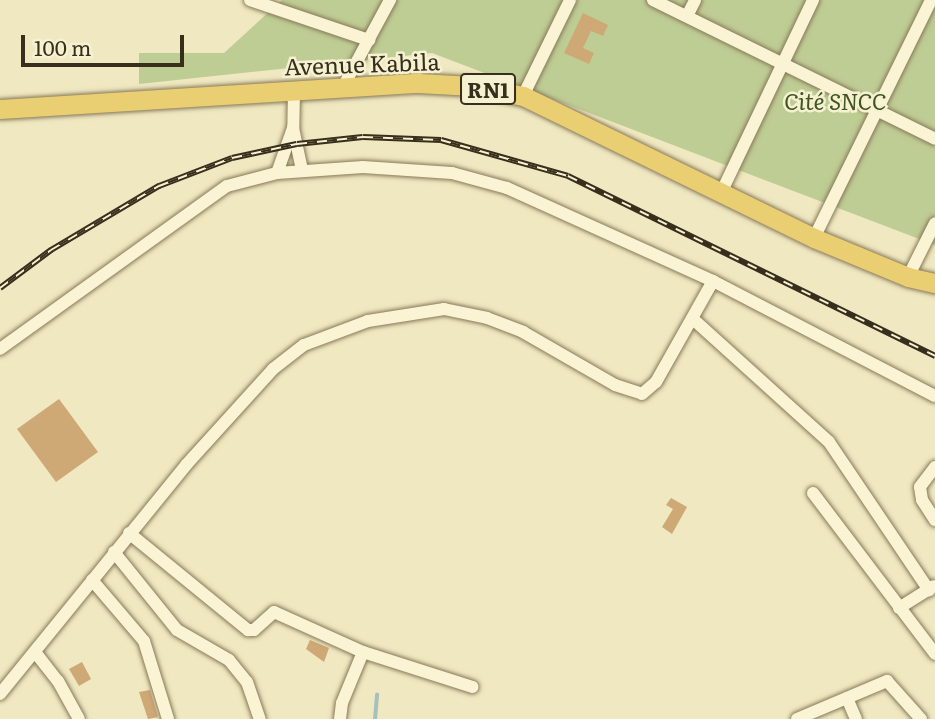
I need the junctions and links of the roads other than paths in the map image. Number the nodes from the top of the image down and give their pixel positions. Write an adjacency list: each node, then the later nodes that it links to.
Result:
1 (250, 0): 9 (street)
2 (390, 0): 9 (street)
3 (570, 0): 13 (street)
4 (653, 0): 8 (street)
5 (695, 0): 8 (street)
6 (813, 0): 10 (street)
7 (931, 0): 15 (street)
8 (687, 16): 10 (street)
9 (369, 40): 11 (street)
10 (782, 65): 15 (street); 20 (street)
11 (342, 87): 12 (highway, Avenue Kabila / RN1); 13 (highway, Avenue Kabila / RN1)
12 (294, 89): 14 (highway, Avenue Kabila / RN1); 16 (street)
13 (523, 96): 20 (highway, Avenue Kabila / RN1)
14 (0, 108)
15 (878, 111): 17 (street); 22 (street)
16 (293, 128): 18 (street); 19 (street)
17 (935, 139)
18 (303, 170): 19 (street); 24 (street)
19 (277, 173): 27 (street)
20 (721, 193): 22 (highway, Avenue Kabila / RN1)
21 (935, 223): 23 (street)
22 (814, 238): 23 (highway, Avenue Kabila / RN1)
23 (908, 277): 25 (highway, Avenue Kabila / RN1)
24 (713, 281): 26 (street); 28 (street)
25 (935, 283)
26 (694, 319): 32 (street); 35 (street)
27 (0, 349)
28 (935, 396)
29 (935, 467): 31 (street)
30 (813, 493): 36 (street)
31 (935, 520)
32 (129, 533): 33 (street); 38 (street)
33 (114, 552): 34 (street); 45 (street)
34 (92, 580): 37 (street); 44 (street)
35 (932, 588): 36 (street)
36 (899, 608): 39 (street)
37 (35, 652): 41 (street); 43 (street)
38 (363, 652): 40 (street); 46 (street)
39 (935, 654)
40 (473, 687)
41 (0, 694)
42 (847, 698): 47 (street); 48 (street); 49 (street)
43 (79, 719)
44 (168, 719)
45 (260, 719)
46 (340, 719)
47 (797, 719)
48 (856, 719)
49 (921, 719)

